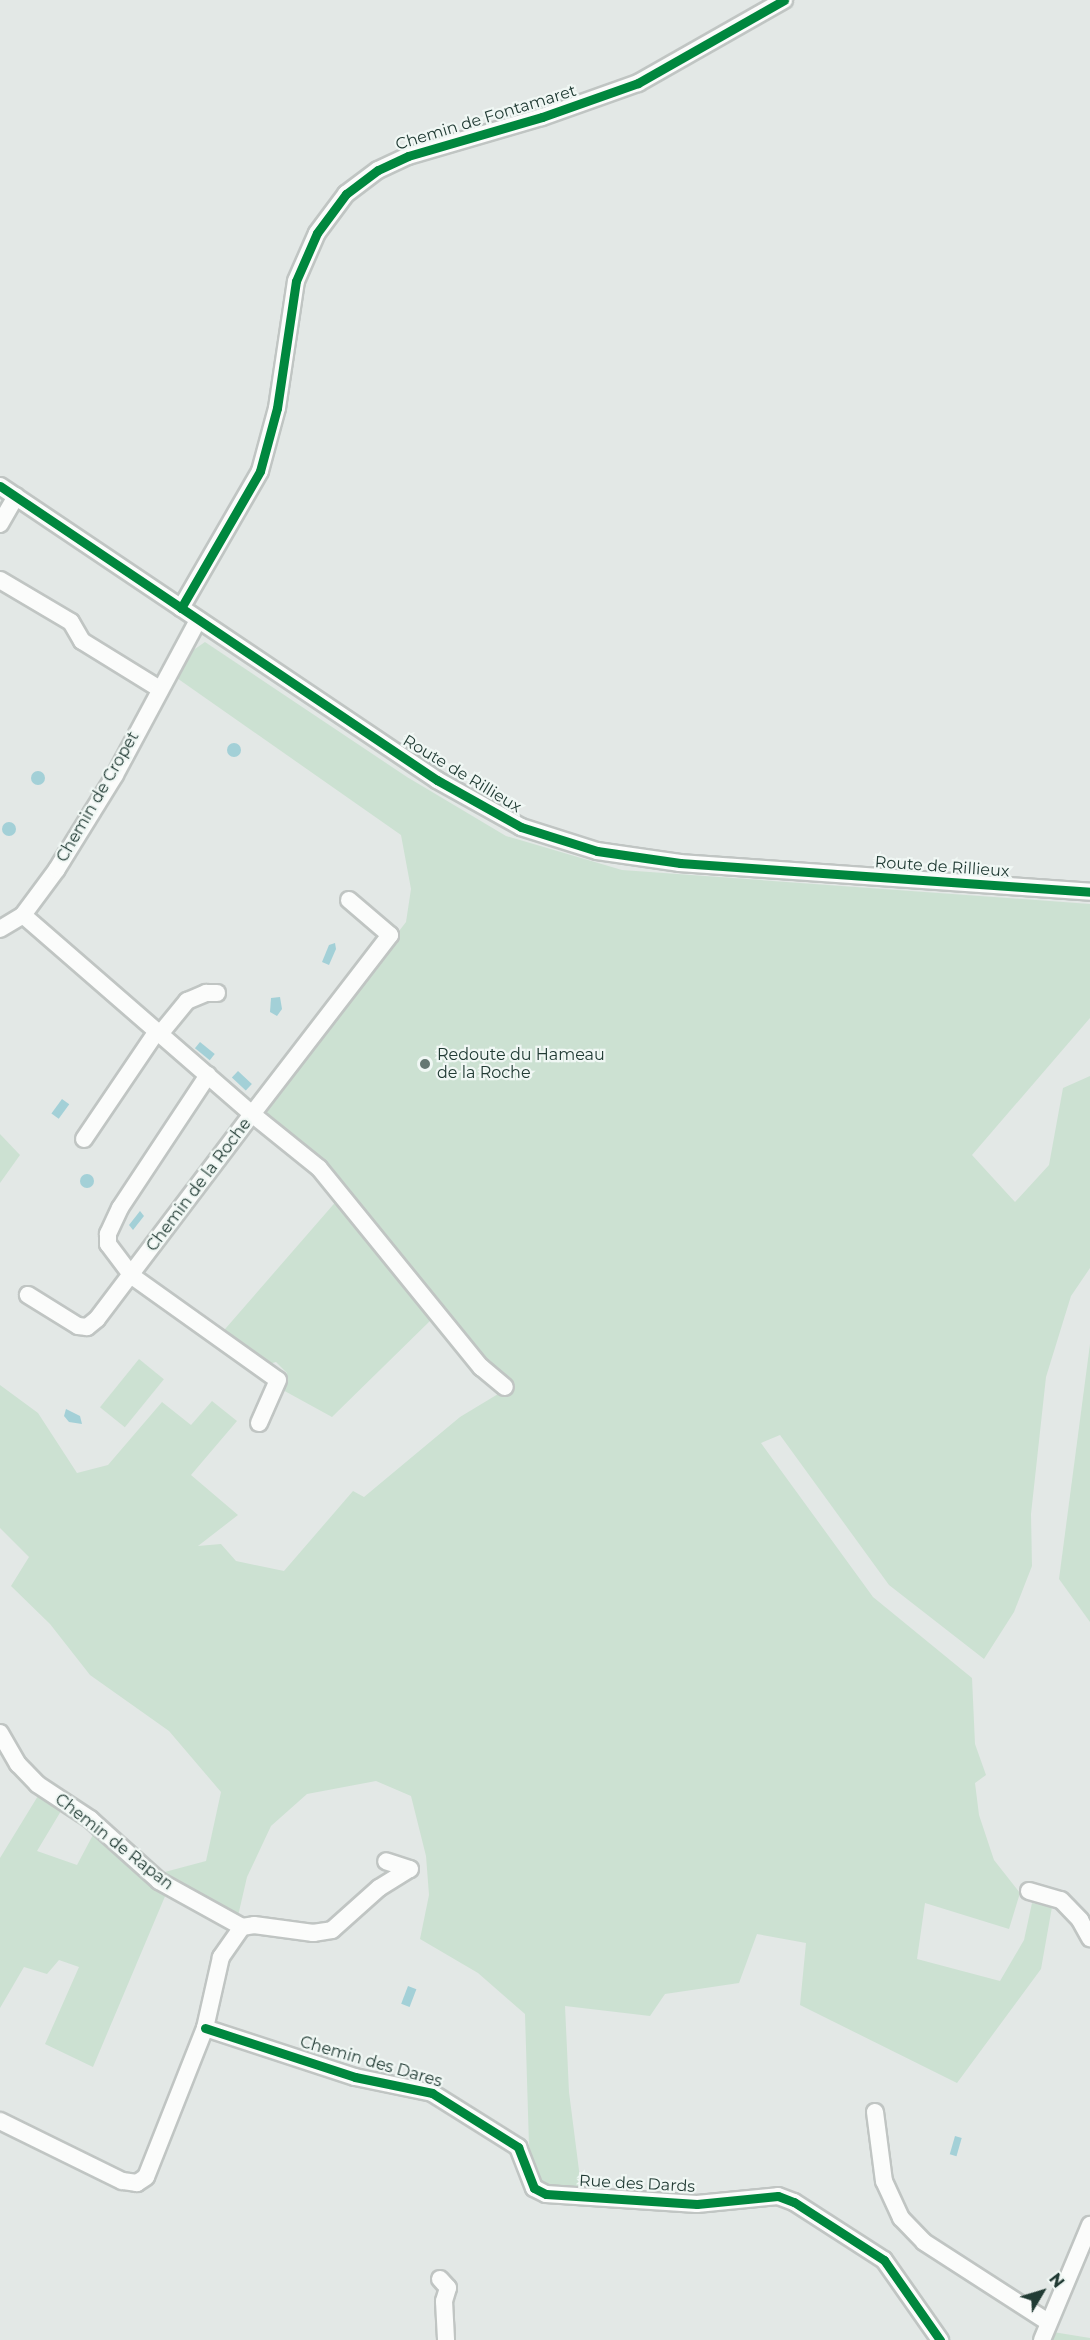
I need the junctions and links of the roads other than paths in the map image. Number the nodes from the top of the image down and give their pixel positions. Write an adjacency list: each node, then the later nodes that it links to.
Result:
1 (784, 0): 6 (street, Chemin de Fontamaret)
2 (0, 486): 3 (street, Route de Rillieux)
3 (16, 496): 4 (street); 6 (street, Route de Rillieux)
4 (0, 524)
5 (0, 580): 8 (street)
6 (181, 608): 7 (street, Route de Rillieux)
7 (198, 620): 8 (street, Chemin de Cropet); 9 (street, Route de Rillieux)
8 (158, 688): 11 (street, Chemin de Cropet)
9 (1090, 892)
10 (349, 900): 16 (street)
11 (23, 915): 12 (street, Chemin de Cropet); 14 (street, Chemin de la Roche)
12 (0, 929)
13 (217, 993): 14 (street)
14 (158, 1033): 15 (street, Chemin de la Roche); 17 (street)
15 (208, 1075): 16 (street, Chemin de la Roche); 18 (street)
16 (252, 1114): 18 (street, Chemin de la Roche); 20 (street)
17 (84, 1138)
18 (132, 1276): 19 (street, Chemin de la Roche); 21 (street)
19 (28, 1295)
20 (505, 1387)
21 (259, 1423)
22 (0, 1733): 25 (street, Chemin de Rapan)
23 (386, 1861): 25 (street)
24 (1029, 1892): 26 (street)
25 (242, 1927): 27 (street)
26 (1090, 1938)
27 (205, 2028): 29 (street); 30 (street, Chemin des Dares)
28 (875, 2112): 33 (street)
29 (0, 2121)
30 (518, 2147): 35 (street, Rue des Dards)
31 (1090, 2225): 33 (street)
32 (440, 2279): 34 (street)
33 (1048, 2322): 36 (street)
34 (446, 2340)
35 (940, 2340)
36 (1042, 2340)

